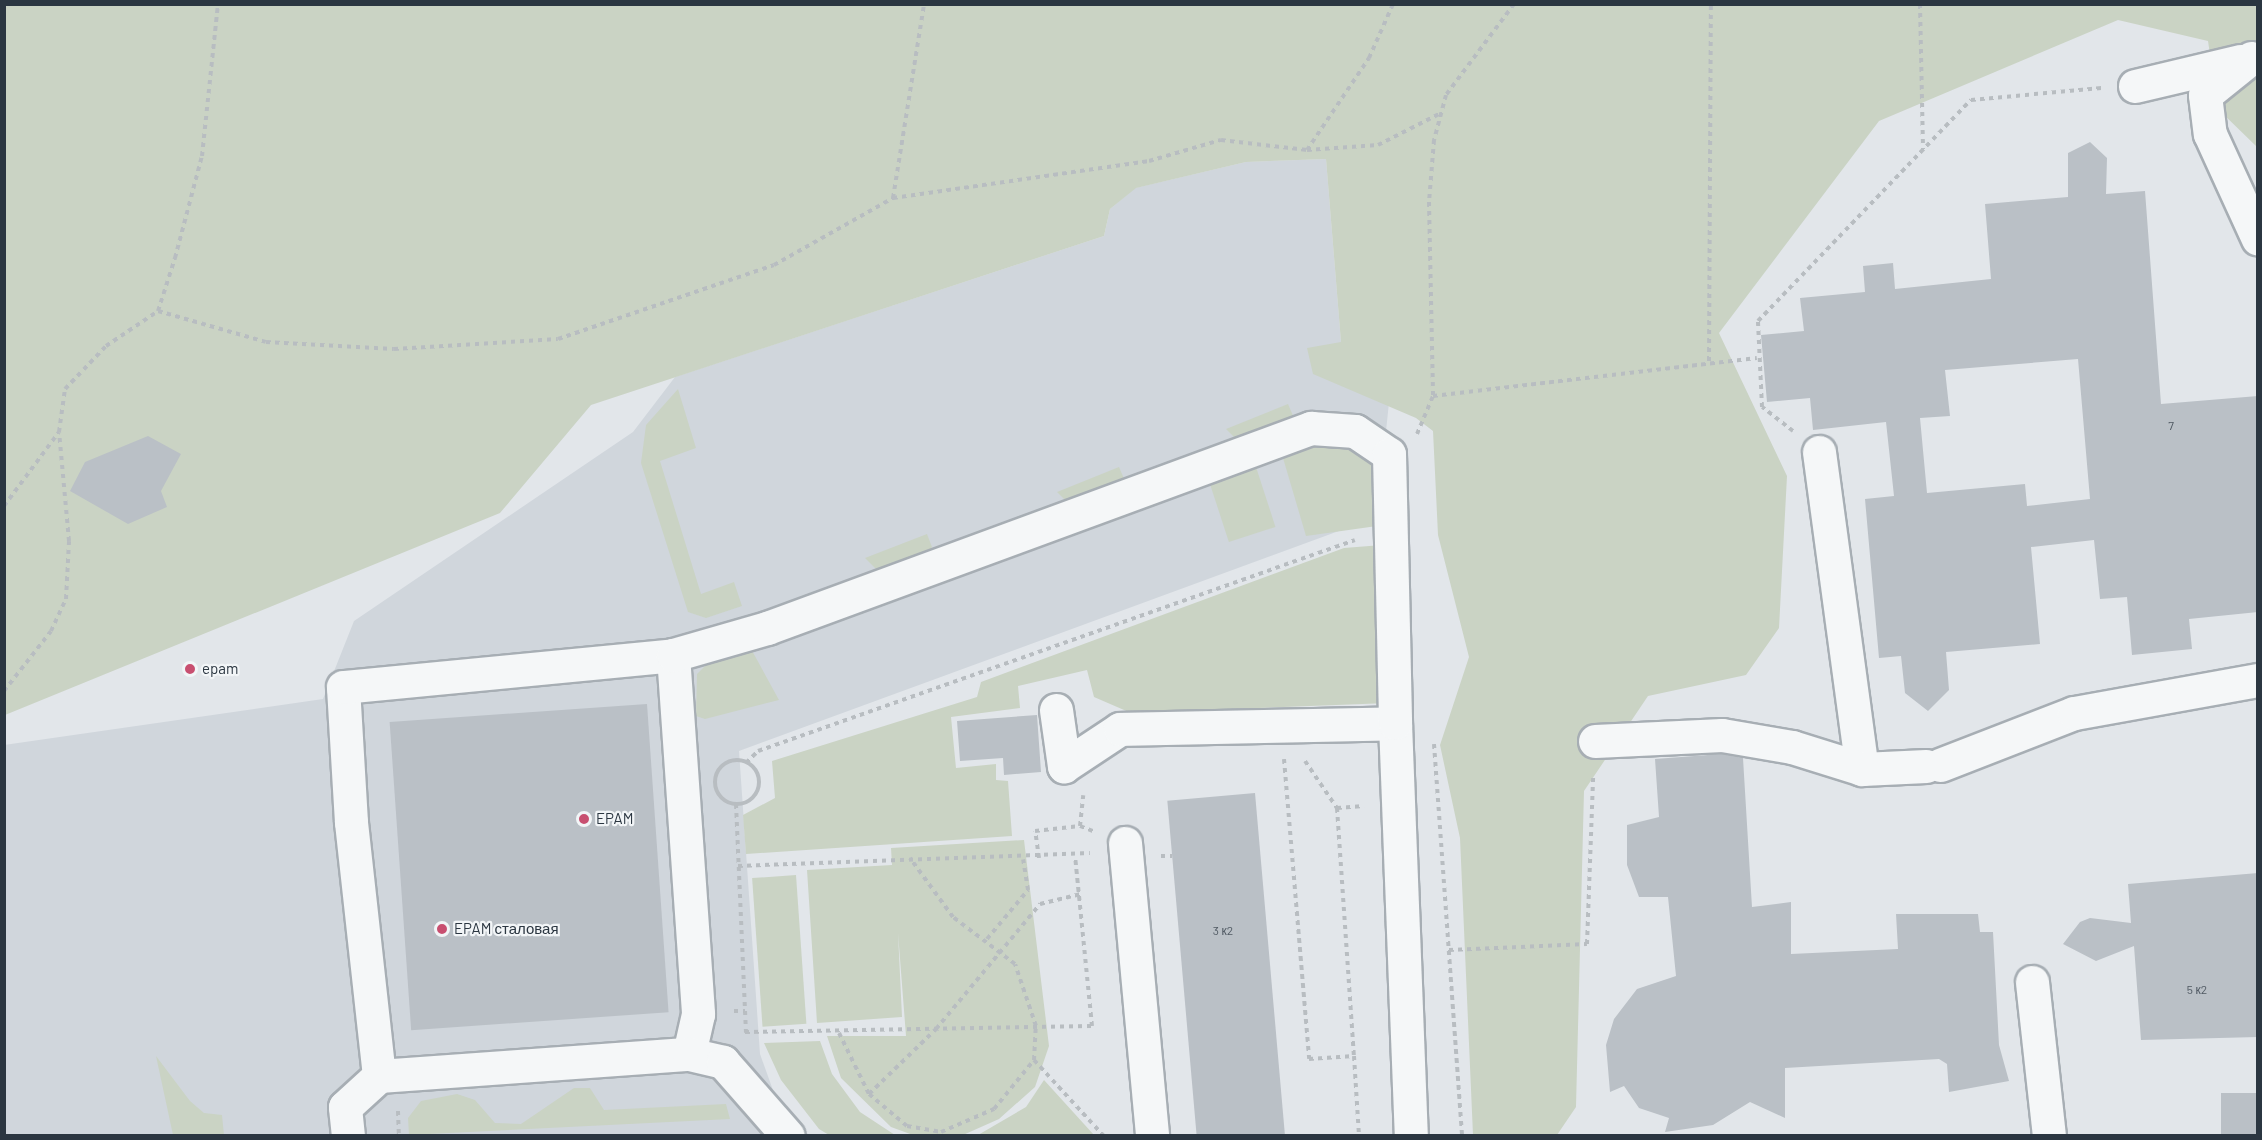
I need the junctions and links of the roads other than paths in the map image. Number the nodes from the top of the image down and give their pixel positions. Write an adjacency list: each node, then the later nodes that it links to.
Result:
1 (2254, 58): 2 (lane); 3 (lane)
2 (2135, 86)
3 (2258, 239)
4 (1819, 452): 10 (lane)
5 (673, 656): 8 (lane); 13 (lane); 14 (lane)
6 (2258, 680): 10 (lane)
7 (1056, 710): 8 (lane)
8 (1395, 723): 18 (lane)
9 (1595, 741): 10 (lane)
10 (1862, 769)
11 (1125, 843): 17 (lane)
12 (2032, 982): 19 (lane)
13 (689, 1054): 14 (lane); 16 (lane)
14 (379, 1076): 15 (lane)
15 (347, 1121)
16 (788, 1136)
17 (1152, 1136)
18 (1411, 1136)
19 (2049, 1136)

